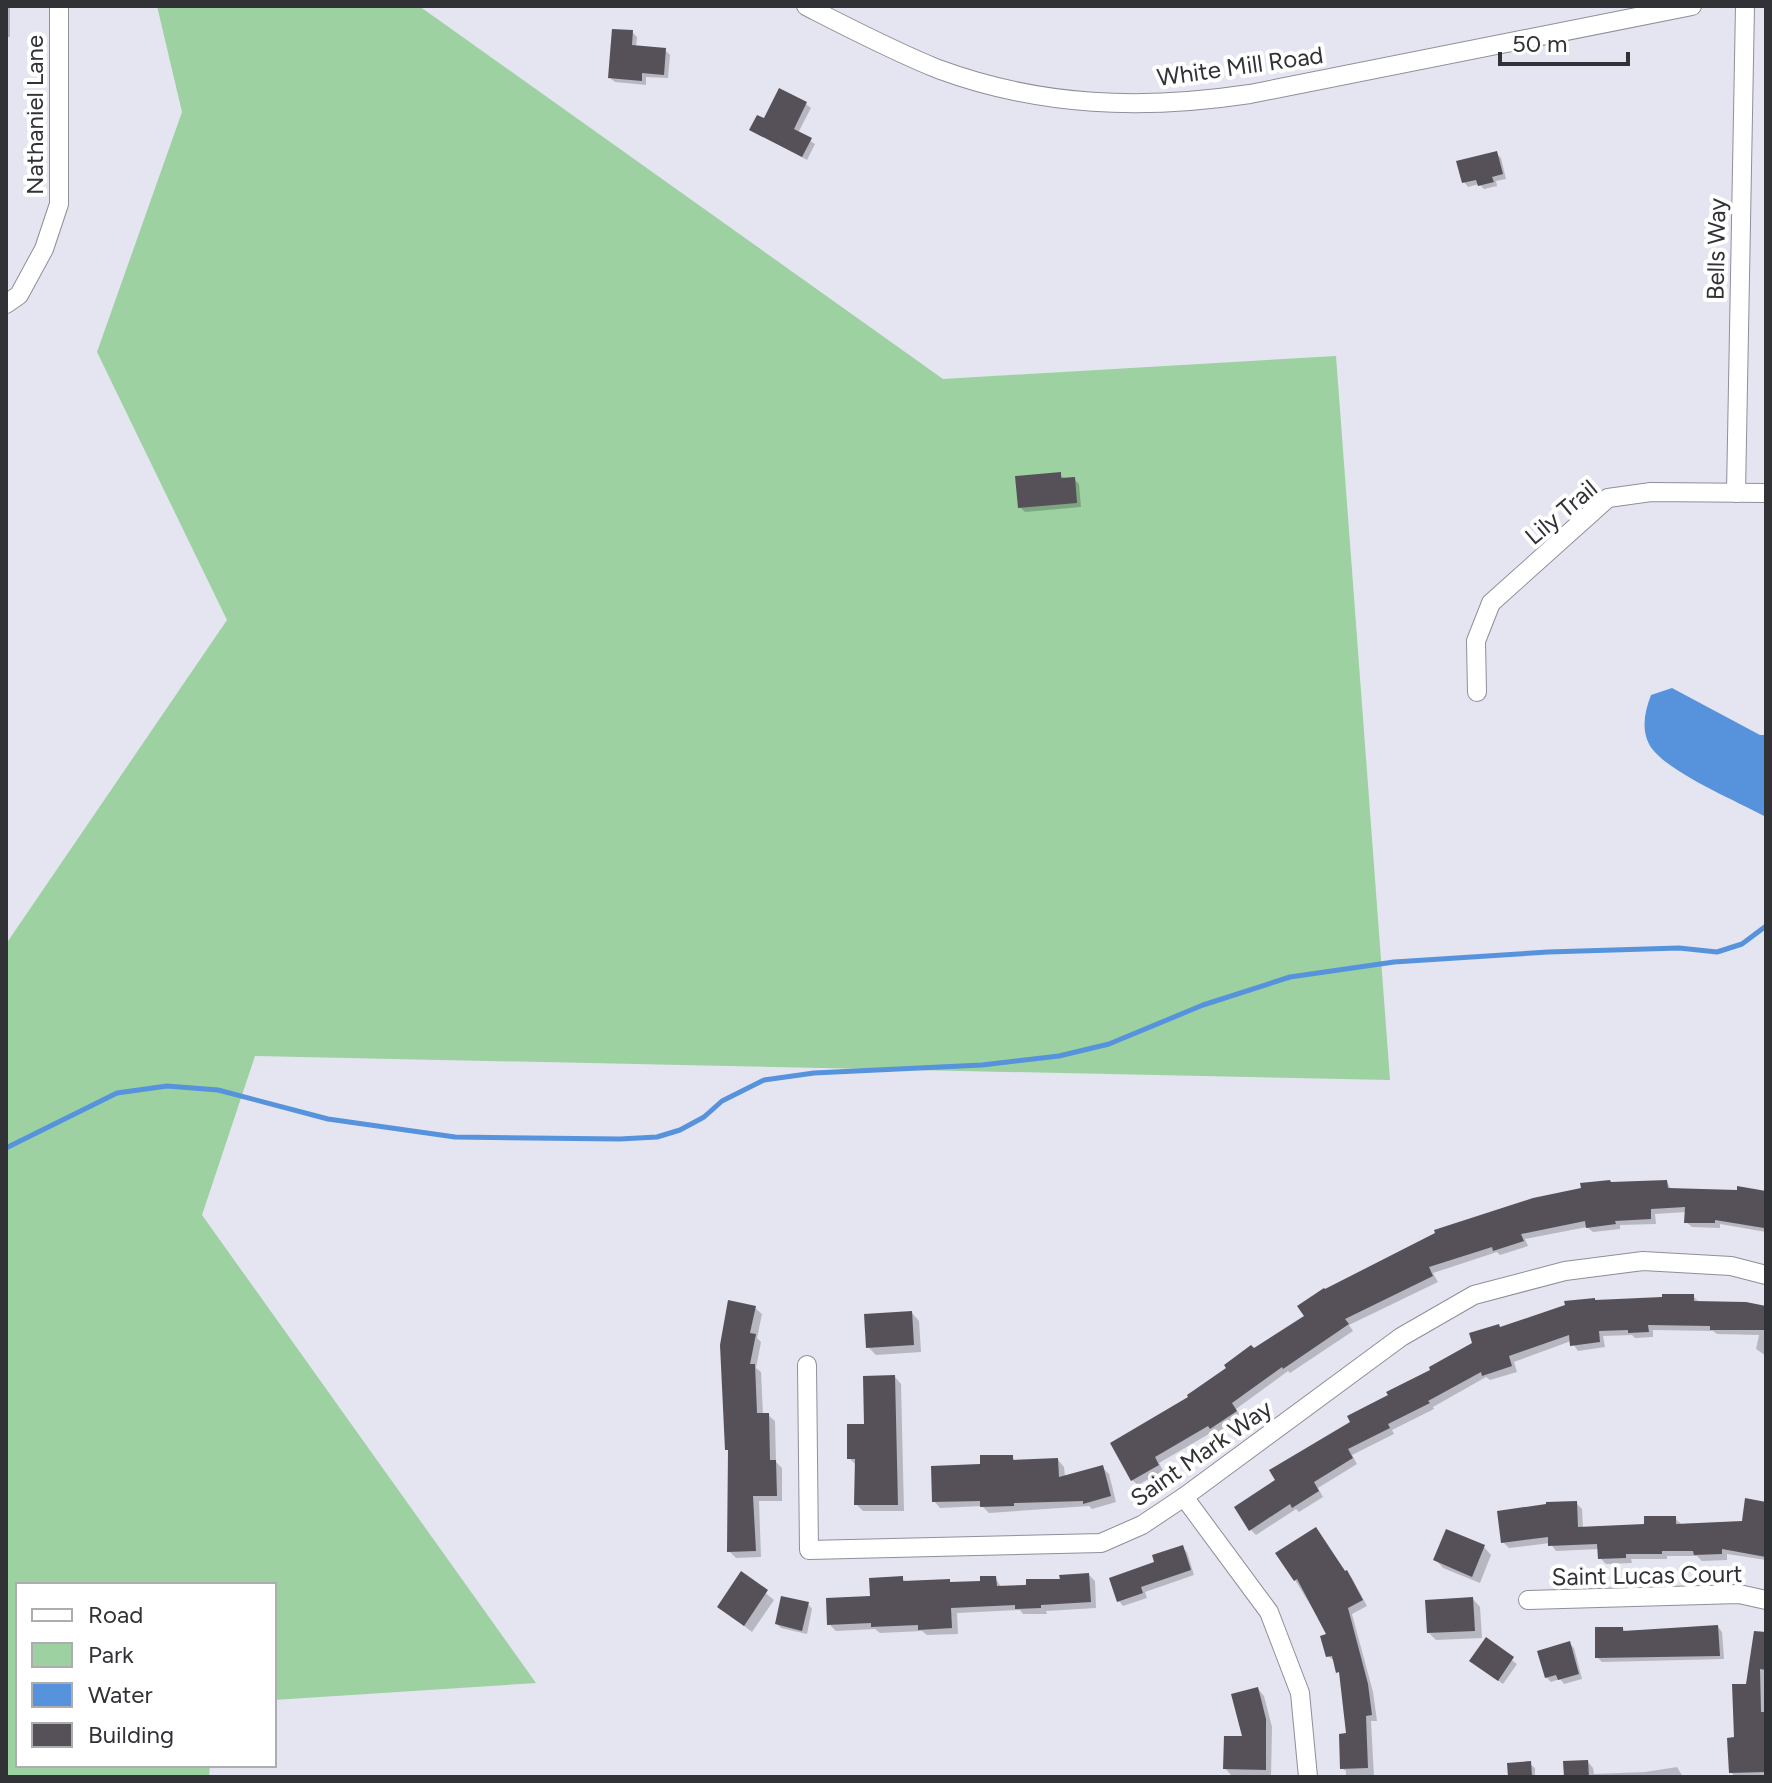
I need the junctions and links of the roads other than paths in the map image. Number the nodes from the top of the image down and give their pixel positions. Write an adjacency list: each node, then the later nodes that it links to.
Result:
1 (59, 6): 5 (street, Nathaniel Lane)
2 (806, 6): 3 (street, White Mill Road)
3 (1692, 6)
4 (1745, 6): 6 (street, Bells Way)
5 (6, 304)
6 (1736, 493): 7 (street, Lily Trail); 8 (street, Lily Trail)
7 (1766, 493)
8 (1477, 692)
9 (1766, 1275): 11 (street, Saint Mark Way)
10 (807, 1365): 11 (street, Saint Mark Way)
11 (1184, 1497): 14 (street)
12 (1528, 1600): 13 (street, Saint Lucas Court)
13 (1766, 1600)
14 (1308, 1777)

